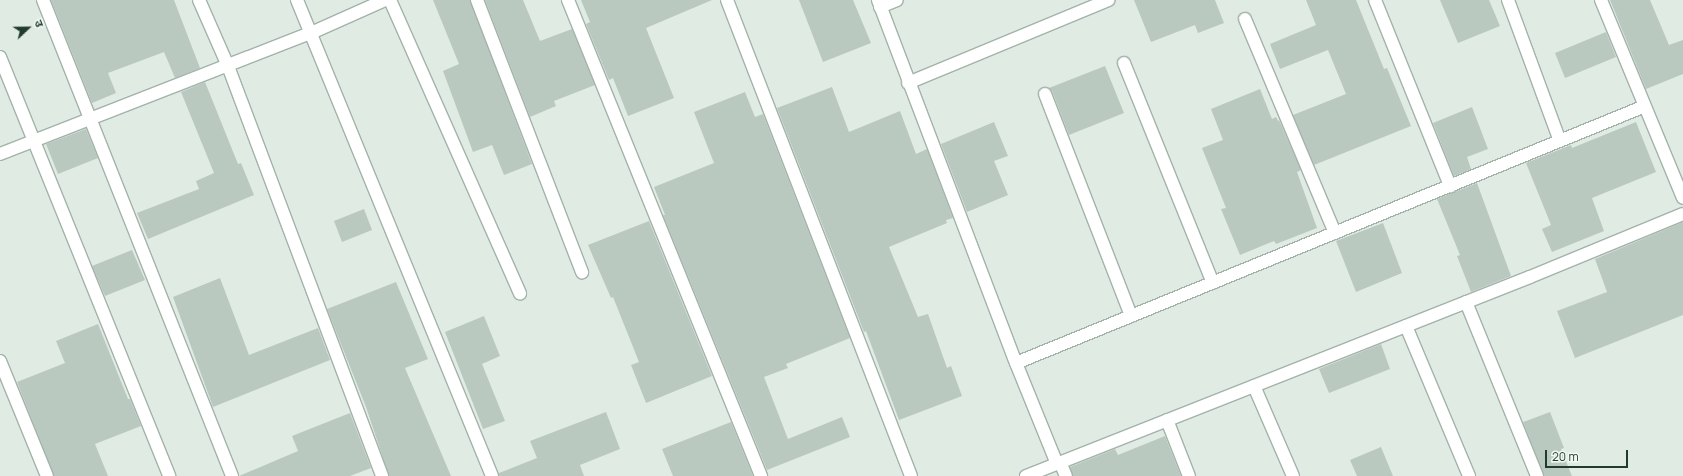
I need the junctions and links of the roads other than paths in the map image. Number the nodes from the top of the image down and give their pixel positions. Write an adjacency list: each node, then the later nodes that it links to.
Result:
1 (42, 0): 23 (street)
2 (199, 0): 19 (street)
3 (298, 0): 16 (street)
4 (385, 0): 16 (street)
5 (390, 0): 33 (street)
6 (477, 0): 31 (street)
7 (568, 0): 47 (street)
8 (727, 0): 48 (street)
9 (897, 0): 14 (street)
10 (1108, 0): 20 (street)
11 (1375, 0): 27 (street)
12 (1508, 0): 25 (street)
13 (1601, 0): 22 (street)
14 (879, 3): 20 (street)
15 (1245, 18): 30 (street)
16 (311, 33): 19 (street); 46 (street)
17 (0, 57): 24 (street)
18 (1124, 63): 32 (street)
19 (228, 66): 23 (street); 45 (street)
20 (908, 83): 38 (street)
21 (1045, 94): 35 (street)
22 (1645, 106): 25 (street); 28 (street)
23 (90, 119): 24 (street); 44 (street)
24 (33, 141): 26 (street); 43 (street)
25 (1560, 141): 27 (street)
26 (0, 154)
27 (1450, 186): 30 (street)
28 (1683, 198)
29 (1683, 214): 34 (street)
30 (1335, 233): 32 (street)
31 (582, 272)
32 (1213, 283): 35 (street)
33 (520, 294)
34 (1466, 302): 36 (street); 54 (street)
35 (1131, 316): 38 (street)
36 (1406, 326): 39 (street); 53 (street)
37 (0, 361): 42 (street)
38 (1016, 363): 41 (street)
39 (1254, 386): 40 (street); 52 (street)
40 (1167, 420): 41 (street); 51 (street)
41 (1059, 463): 49 (street); 50 (street)
42 (47, 476)
43 (169, 476)
44 (232, 476)
45 (382, 476)
46 (492, 476)
47 (760, 476)
48 (911, 476)
49 (1026, 476)
50 (1066, 476)
51 (1189, 476)
52 (1293, 476)
53 (1468, 476)
54 (1537, 476)

